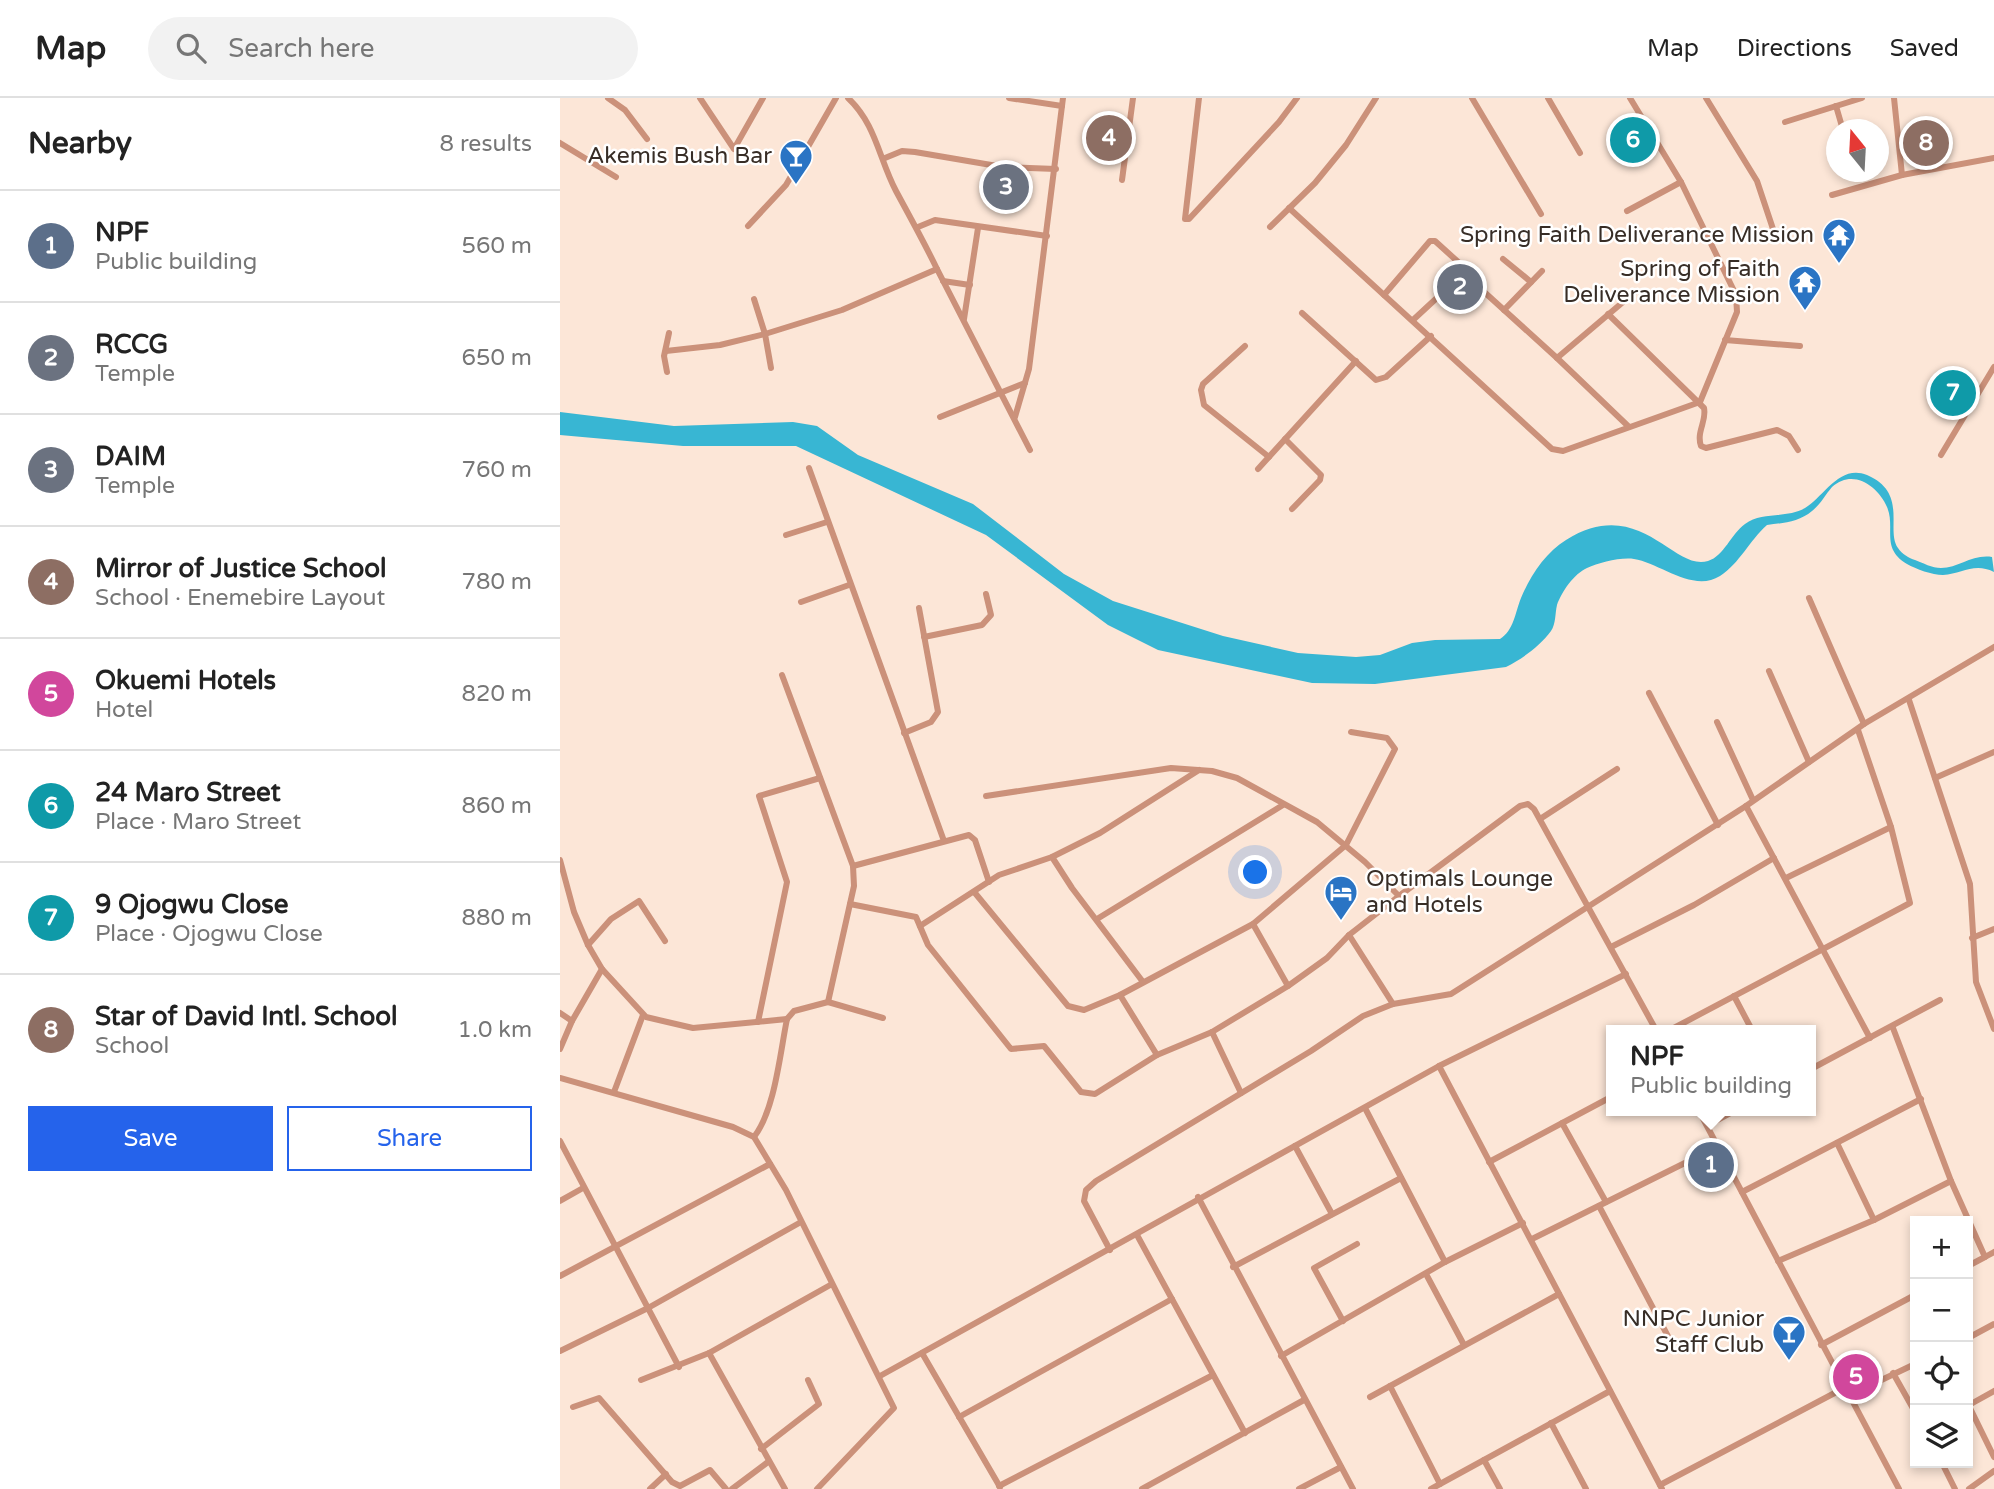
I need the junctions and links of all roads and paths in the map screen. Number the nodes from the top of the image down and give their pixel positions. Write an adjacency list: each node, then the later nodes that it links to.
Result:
1 (608, 98): 21 (street)
2 (700, 98): 3 (street)
3 (763, 98)
4 (836, 98): 35 (street)
5 (848, 98): 24 (street)
6 (1009, 98): 17 (street)
7 (1133, 98): 29 (street)
8 (1199, 98): 9 (street)
9 (1297, 98)
10 (1376, 98): 32 (street)
11 (1472, 98): 34 (street)
12 (1548, 98): 23 (street)
13 (1630, 98): 30 (street)
14 (1706, 98): 39 (street)
15 (1862, 98): 18 (street)
16 (1894, 98): 27 (street)
17 (1062, 102): 26 (street)
18 (1836, 106): 19 (street); 20 (street)
19 (1840, 119)
20 (1785, 122)
21 (647, 139)
22 (560, 143): 28 (street)
23 (1580, 153)
24 (885, 158): 26 (street); 36 (street)
25 (1994, 158): 27 (street)
26 (1056, 169): 40 (street)
27 (1902, 175): 31 (street)
28 (616, 177)
29 (1122, 180)
30 (1681, 182): 33 (street); 59 (street)
31 (1832, 195)
32 (1289, 208): 37 (street); 49 (street)
33 (1627, 211)
34 (1541, 214)
35 (748, 226)
36 (918, 226): 38 (street); 42 (street)
37 (1270, 227)
38 (978, 228): 40 (street); 47 (street)
39 (1774, 232)
40 (1046, 236): 68 (street)
41 (1503, 259): 46 (street)
42 (937, 269): 45 (street); 57 (street)
43 (1467, 270): 49 (street); 51 (street); 54 (street)
44 (1542, 271): 46 (street)
45 (943, 281): 47 (street); 55 (street)
46 (1531, 282): 51 (street)
47 (970, 285): 55 (street)
48 (1636, 291): 53 (street)
49 (1384, 295): 54 (street)
50 (754, 299): 57 (street)
51 (1504, 310): 63 (street)
52 (1302, 313): 64 (street)
53 (1608, 314): 63 (street); 70 (street)
54 (1413, 320): 58 (street)
55 (964, 321): 69 (street)
56 (669, 333): 62 (street)
57 (765, 334): 62 (street); 66 (street)
58 (1431, 336): 64 (street); 73 (street)
59 (1725, 340): 61 (street); 70 (street)
60 (1245, 346): 78 (street)
61 (1800, 346)
62 (666, 351): 67 (street)
63 (1558, 358): 73 (street)
64 (1356, 361): 74 (street)
65 (1994, 367): 77 (street)
66 (771, 368)
67 (667, 372)
68 (1025, 383): 69 (street); 72 (street)
69 (1002, 393): 71 (street); 72 (street)
70 (1700, 402): 73 (street); 76 (street)
71 (940, 417)
72 (1015, 417): 75 (street)
73 (1628, 426)
74 (1285, 439): 78 (street); 81 (street)
75 (1030, 450)
76 (1798, 450)
77 (1941, 455)
78 (1269, 457): 80 (street)
79 (809, 468): 82 (street)
80 (1258, 469)
81 (1292, 509)
82 (827, 522): 83 (street); 84 (street)
83 (786, 535)
84 (849, 586): 87 (street); 99 (street)
85 (986, 594): 89 (street)
86 (1808, 598): 96 (street)
87 (801, 602)
88 (919, 608): 89 (street)
89 (924, 637): 99 (street)
90 (1994, 647): 94 (street)
91 (1769, 671): 101 (street)
92 (782, 675): 104 (street)
93 (1649, 693): 111 (street)
94 (1909, 700): 96 (street); 105 (street)
95 (1717, 722): 107 (street)
96 (1864, 724): 97 (street)
97 (1858, 730): 101 (street); 112 (street)
98 (1351, 732): 114 (street)
99 (904, 733): 113 (street)
100 (1994, 752): 105 (street)
101 (1809, 762): 107 (street)
102 (1616, 768): 110 (street)
103 (1199, 770): 106 (street); 108 (street); 115 (street)
104 (820, 778): 118 (street); 150 (street)
105 (1935, 778): 131 (street)
106 (986, 796)
107 (1753, 800): 109 (street)
108 (1283, 805): 114 (street); 126 (street)
109 (1746, 806): 111 (street); 116 (street)
110 (1539, 819): 123 (street); 125 (street)
111 (1718, 825): 125 (street)
112 (1891, 827): 120 (street); 135 (street)
113 (944, 841): 118 (street); 121 (street)
114 (1346, 845): 123 (street); 127 (street)
115 (1052, 857): 121 (street); 126 (street)
116 (1774, 858): 120 (street); 134 (street)
117 (560, 860): 119 (street)
118 (853, 866): 124 (street)
119 (562, 870): 133 (street)
120 (1786, 878): 135 (street)
121 (989, 882): 122 (street)
122 (975, 893): 128 (street); 140 (street)
123 (1399, 896): 130 (street)
124 (850, 904): 128 (street); 143 (street)
125 (1589, 905): 134 (street); 144 (street)
126 (1097, 919): 138 (street)
127 (1253, 924): 138 (street); 139 (street)
128 (920, 926): 159 (street)
129 (1994, 929): 131 (street)
130 (1349, 935): 139 (street); 144 (street)
131 (1972, 938): 155 (street)
132 (665, 941): 133 (street)
133 (588, 944): 136 (street)
134 (1611, 947): 137 (street)
135 (1823, 949): 141 (street); 157 (street)
136 (602, 969): 146 (street); 149 (street)
137 (1626, 974): 151 (street); 160 (street)
138 (1143, 982): 140 (street)
139 (1288, 986): 156 (street)
140 (1120, 995): 159 (street)
141 (1734, 996): 152 (street); 153 (street)
142 (1940, 1000): 154 (street)
143 (828, 1002): 147 (street); 148 (street)
144 (1393, 1004): 164 (street)
145 (560, 1014): 149 (street)
146 (643, 1015): 150 (street); 163 (street)
147 (883, 1018)
148 (788, 1019): 150 (street); 172 (street)
149 (572, 1021): 158 (street)
150 (758, 1022)
151 (1653, 1025)
152 (1679, 1025)
153 (1749, 1025)
154 (1893, 1028): 157 (street); 165 (street)
155 (1994, 1029)
156 (1212, 1032): 159 (street); 164 (street)
157 (1870, 1038): 161 (street)
158 (560, 1049)
159 (1157, 1055)
160 (1439, 1066): 167 (street); 177 (street)
161 (1816, 1066)
162 (560, 1078): 163 (street)
163 (614, 1092): 172 (street)
164 (1241, 1093): 194 (street)
165 (1921, 1099): 174 (street); 180 (street)
166 (1606, 1100): 170 (street)
167 (1365, 1108): 175 (street); 179 (street)
168 (1702, 1116): 171 (street)
169 (1725, 1116): 171 (street)
170 (1562, 1123): 177 (street); 185 (street)
171 (1708, 1125): 176 (street)
172 (754, 1137): 178 (street)
173 (560, 1141): 181 (street)
174 (1836, 1143): 182 (street); 187 (street)
175 (1295, 1146): 183 (street); 186 (street)
176 (1718, 1146): 182 (street); 185 (street)
177 (1489, 1162): 189 (street)
178 (770, 1164): 188 (street); 193 (street)
179 (1401, 1178): 186 (street); 198 (street)
180 (1951, 1181): 187 (street); 196 (street)
181 (583, 1188): 184 (street); 193 (street)
182 (1742, 1192): 197 (street)
183 (1198, 1197): 190 (street); 200 (street)
184 (560, 1201)
185 (1602, 1204): 191 (street); 211 (street)
186 (1332, 1214): 200 (street)
187 (1874, 1220): 197 (street)
188 (801, 1222): 203 (street); 207 (street)
189 (1523, 1223): 191 (street); 198 (street)
190 (1137, 1235): 194 (street); 206 (street)
191 (1532, 1239): 204 (street)
192 (1357, 1244): 208 (street)
193 (615, 1247): 202 (street); 207 (street)
194 (1110, 1250): 216 (street)
195 (1994, 1252): 196 (street)
196 (1985, 1256): 199 (street)
197 (1778, 1261): 213 (street)
198 (1446, 1262): 201 (street)
199 (1973, 1263)
200 (1233, 1267): 217 (street)
201 (1426, 1274): 208 (street); 212 (street)
202 (560, 1276)
203 (832, 1284): 215 (street); 222 (street)
204 (1559, 1294): 212 (street); 227 (street)
205 (1910, 1298): 213 (street)
206 (1172, 1299): 221 (street); 236 (street)
207 (648, 1308): 214 (street); 219 (street)
208 (1343, 1321): 217 (street)
209 (1994, 1324): 210 (street)
210 (1973, 1335)
211 (1671, 1342)
212 (1464, 1345): 225 (street)
213 (1821, 1345): 226 (street)
214 (560, 1351)
215 (709, 1353): 219 (street); 239 (street)
216 (922, 1353): 222 (street); 236 (street)
217 (1281, 1356): 231 (street)
218 (1910, 1366): 220 (street)
219 (679, 1367): 223 (street)
220 (1894, 1373): 229 (street); 233 (street)
221 (1213, 1375): 238 (street); 249 (street)
222 (880, 1376): 254 (street)
223 (641, 1380)
224 (808, 1380): 239 (street)
225 (1390, 1386): 230 (street); 247 (street)
226 (1846, 1387): 229 (street); 248 (street)
227 (1610, 1391): 237 (street); 248 (street)
228 (1994, 1391): 232 (street)
229 (1850, 1395): 261 (street)
230 (1370, 1396)
231 (1304, 1400): 238 (street); 243 (street)
232 (1973, 1402)
233 (1911, 1405)
234 (1968, 1405): 240 (street)
235 (573, 1407): 246 (street)
236 (959, 1417): 249 (street)
237 (1551, 1423): 241 (street); 260 (street)
238 (1245, 1433): 255 (street)
239 (761, 1449): 242 (street)
240 (1994, 1457)
241 (1484, 1460): 247 (street); 259 (street)
242 (768, 1462): 252 (street); 253 (street)
243 (1340, 1466): 256 (street); 257 (street)
244 (1944, 1468): 262 (street)
245 (1994, 1471): 263 (street)
246 (666, 1474): 250 (street); 251 (street)
247 (1440, 1484): 258 (street)
248 (1661, 1487)
249 (1000, 1488)
250 (650, 1489)
251 (726, 1489)
252 (732, 1489)
253 (785, 1489)
254 (817, 1489)
255 (1142, 1489)
256 (1299, 1489)
257 (1353, 1489)
258 (1431, 1489)
259 (1500, 1489)
260 (1586, 1489)
261 (1899, 1489)
262 (1955, 1489)
263 (1969, 1489)

